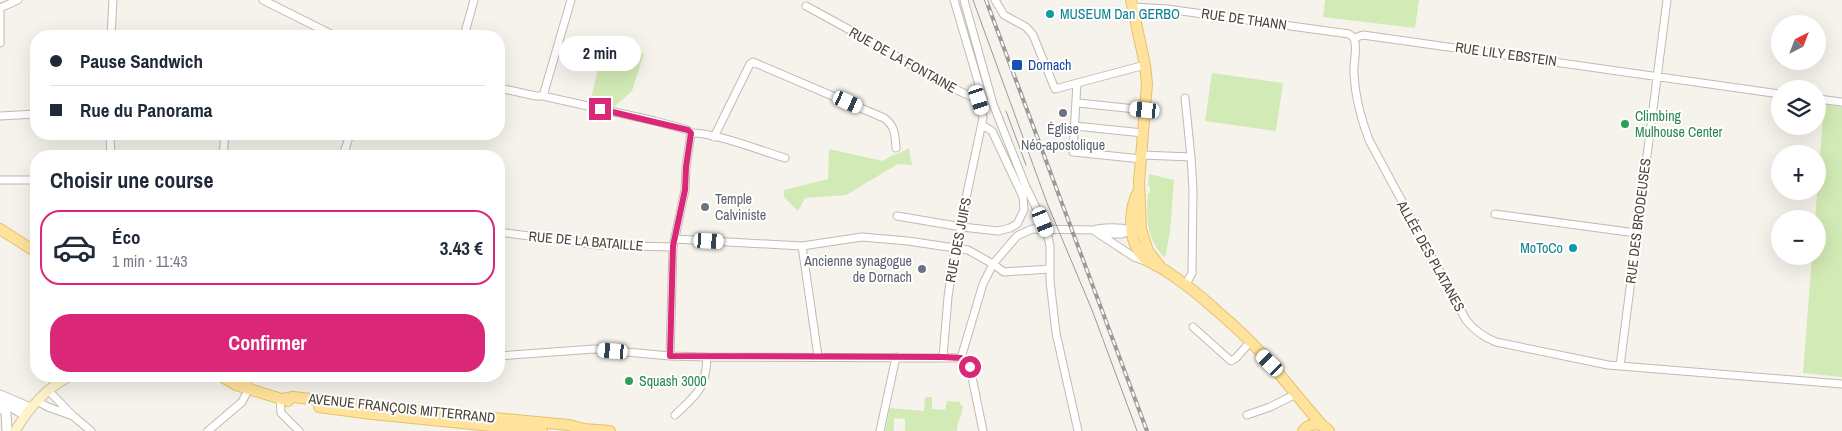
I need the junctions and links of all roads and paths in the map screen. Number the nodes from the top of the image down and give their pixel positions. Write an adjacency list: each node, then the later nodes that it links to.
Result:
1 (18, 0): 12 (street)
2 (113, 0): 13 (street)
3 (263, 0): 14 (street)
4 (474, 0): 15 (street)
5 (571, 0): 23 (street)
6 (954, 0): 25 (street)
7 (964, 0): 58 (street, bridge)
8 (996, 0): 20 (street)
9 (1667, 0): 19 (street, RUE DES BRODEUSES)
10 (1132, 4): 16 (street, RUE DE THANN); 18 (main road, RUE DE THANN)
11 (806, 6): 25 (street, RUE DE LA FONTAINE)
12 (0, 8): 17 (street)
13 (111, 30)
14 (323, 30)
15 (466, 30)
16 (1354, 38): 19 (street, RUE LILY EBSTEIN); 69 (street, ALLÉE DES PLATANES)
17 (0, 43)
18 (1145, 65): 20 (street); 29 (main road, RUE DE THANN)
19 (1658, 76): 22 (street, RUE LILY EBSTEIN); 50 (street, RUE DES BRODEUSES)
20 (1078, 83): 28 (street)
21 (505, 89): 23 (street)
22 (1771, 93)
23 (543, 96): 34 (street)
24 (1185, 98): 39 (street)
25 (979, 100): 32 (street)
26 (1826, 101): 27 (street)
27 (1842, 102)
28 (1078, 103): 29 (street); 33 (street)
29 (1145, 110): 35 (main road, RUE DE THANN)
30 (30, 114): 31 (street)
31 (0, 116)
32 (982, 125): 45 (street, RUE DES JUIFS); 45 (street)
33 (1075, 126): 35 (street); 38 (street)
34 (691, 133): 36 (street); 51 (street)
35 (1143, 133): 38 (main road, RUE DE THANN)
36 (714, 137): 37 (street); 40 (street)
37 (896, 148)
38 (1142, 157): 39 (street); 48 (main road, RUE DE THANN)
39 (1191, 157): 59 (street)
40 (785, 158)
41 (0, 180): 42 (street)
42 (30, 180)
43 (1495, 214): 50 (street)
44 (898, 216): 45 (street)
45 (962, 227): 54 (street, RUE DES JUIFS)
46 (0, 229): 53 (main road)
47 (1094, 230): 48 (street); 55 (street); 56 (street)
48 (1136, 230): 55 (main road); 57 (main road)
49 (505, 233): 51 (street, RUE DE LA BATAILLE)
50 (1636, 233): 69 (street, RUE DES BRODEUSES)
51 (674, 243): 52 (street, RUE DE LA BATAILLE); 63 (street)
52 (802, 246): 54 (street, RUE DE LA BATAILLE); 64 (street)
53 (30, 248)
54 (955, 248): 56 (street, RUE DE LA BATAILLE); 67 (street, RUE DES JUIFS)
55 (1146, 261): 57 (main road)
56 (993, 264): 58 (street, RUE DE LA BATAILLE); 68 (street)
57 (1160, 266): 59 (main road)
58 (1050, 269): 98 (street)
59 (1186, 284): 61 (main road)
60 (1193, 328): 61 (street)
61 (1250, 342): 76 (main road)
62 (505, 356): 63 (street)
63 (670, 356): 65 (street)
64 (818, 356): 65 (street); 66 (street)
65 (707, 357): 84 (street)
66 (896, 357): 67 (street); 96 (street)
67 (943, 357): 68 (street)
68 (961, 358): 97 (street)
69 (1620, 366): 73 (street, ALLÉE DES PLATANES)
70 (61, 382): 75 (main road)
71 (231, 382): 74 (main road, AVENUE FRANÇOIS MITTERRAND)
72 (242, 382): 74 (main road, AVENUE FRANÇOIS MITTERRAND)
73 (1842, 384)
74 (249, 388): 78 (main road, AVENUE FRANÇOIS MITTERRAND); 92 (street)
75 (48, 390): 80 (main road); 86 (street)
76 (1296, 394): 82 (main road); 85 (street)
77 (0, 395): 83 (street)
78 (282, 398): 93 (street); 94 (main road, AVENUE FRANÇOIS MITTERRAND); 95 (main road, AVENUE FRANÇOIS MITTERRAND)
79 (0, 400): 83 (street)
80 (37, 401): 83 (main road); 86 (street)
81 (0, 405): 89 (street)
82 (1308, 409): 87 (main road); 88 (main road)
83 (27, 411): 90 (main road)
84 (675, 415)
85 (1248, 415)
86 (73, 416): 91 (street)
87 (1325, 428): 88 (main road)
88 (1304, 430)
89 (7, 431)
90 (15, 431)
91 (91, 431)
92 (208, 431)
93 (299, 431)
94 (542, 431)
95 (610, 431)
96 (880, 431)
97 (982, 431)
98 (1078, 431)

